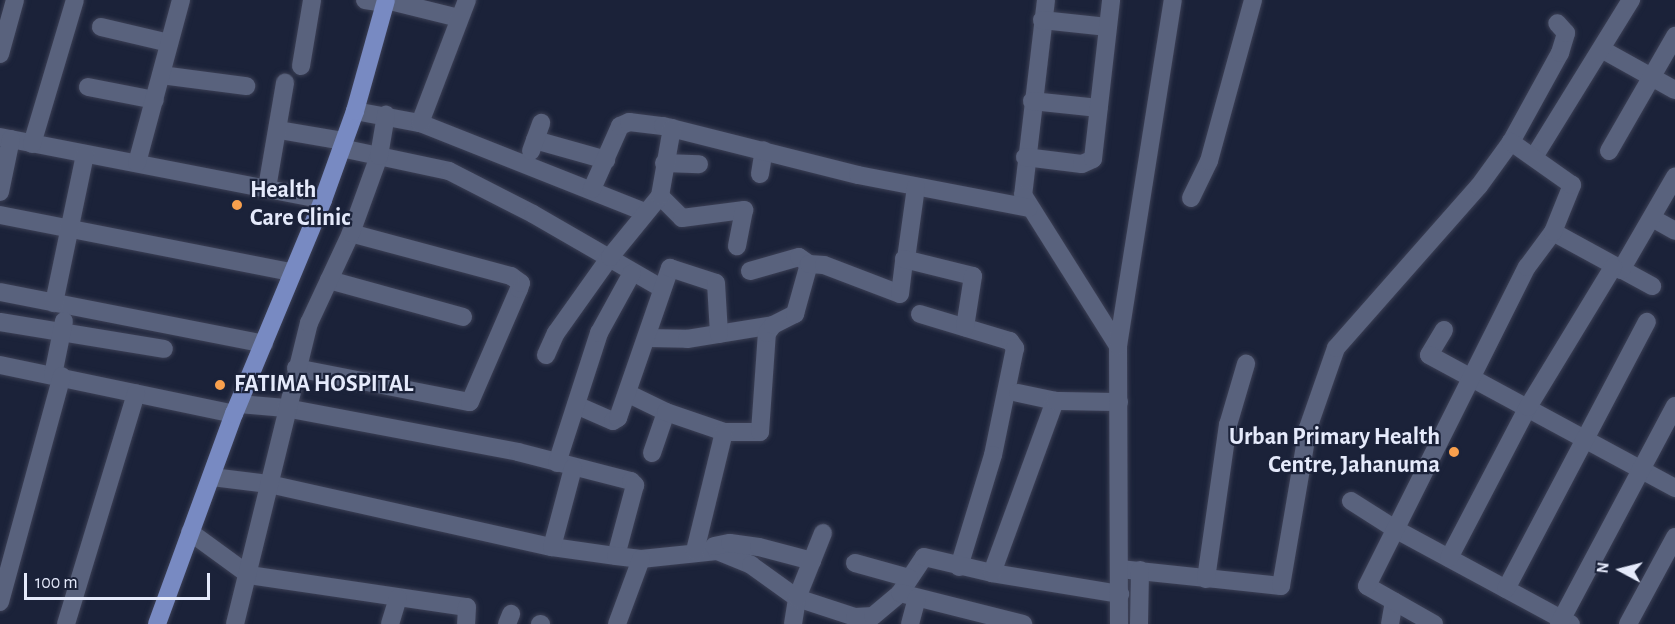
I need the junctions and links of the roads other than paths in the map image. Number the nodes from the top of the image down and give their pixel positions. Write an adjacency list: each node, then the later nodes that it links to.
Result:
1 (15, 0): 21 (street)
2 (75, 0): 39 (street)
3 (181, 0): 19 (street)
4 (312, 0): 22 (street)
5 (365, 0): 12 (street)
6 (467, 0): 13 (street)
7 (1046, 0): 14 (street)
8 (1111, 0): 17 (street)
9 (1173, 0): 93 (street)
10 (1253, 0): 59 (street)
11 (1631, 0): 20 (street)
12 (386, 1): 13 (street); 32 (main road)
13 (459, 18): 34 (street)
14 (1042, 20): 17 (street); 30 (street)
15 (1557, 23): 38 (street)
16 (101, 27): 19 (street)
17 (1108, 27): 31 (street)
18 (1675, 36): 24 (street)
19 (170, 43): 23 (street)
20 (1603, 50): 24 (street); 46 (street)
21 (0, 54)
22 (301, 66)
23 (161, 75): 26 (street); 29 (street)
24 (1652, 78): 28 (street); 42 (street)
25 (285, 83): 36 (street)
26 (246, 86)
27 (88, 87): 29 (street)
28 (1675, 90)
29 (155, 100): 48 (street)
30 (1032, 100): 31 (street); 45 (street)
31 (1099, 108): 45 (street)
32 (355, 111): 33 (street); 40 (main road)
33 (386, 115): 34 (street); 44 (street)
34 (420, 123): 50 (street)
35 (672, 128): 41 (street); 47 (street); 49 (street)
36 (279, 130): 40 (street); 55 (street)
37 (6, 138): 39 (street); 57 (street)
38 (1511, 142): 46 (street); 137 (street)
39 (33, 144): 43 (street)
40 (343, 144): 44 (street); 60 (main road)
41 (764, 150): 52 (street); 54 (street)
42 (1609, 151)
43 (85, 154): 48 (street); 65 (street)
44 (379, 156): 68 (street); 70 (street)
45 (1025, 157): 61 (street)
46 (1534, 157): 67 (street)
47 (606, 160): 50 (street); 56 (street)
48 (138, 163): 55 (street)
49 (664, 163): 51 (street); 58 (street)
50 (527, 164): 56 (street)
51 (699, 164)
52 (760, 174)
53 (1675, 177): 64 (street)
54 (916, 187): 61 (street); 71 (street)
55 (267, 188): 60 (street)
56 (592, 189): 62 (street)
57 (0, 192)
58 (660, 196): 62 (street); 69 (street)
59 (1191, 198)
60 (323, 200): 75 (main road)
61 (1029, 208): 93 (street)
62 (645, 212): 70 (street)
63 (0, 215): 65 (street)
64 (1652, 218): 66 (street); 73 (street)
65 (72, 229): 75 (street); 81 (street)
66 (1675, 231)
67 (1552, 232): 73 (street); 100 (street)
68 (351, 233): 77 (street); 98 (street)
69 (737, 246)
70 (610, 257): 76 (street); 95 (street)
71 (906, 259): 72 (street); 87 (street)
72 (810, 264): 74 (street); 86 (street)
73 (1617, 268): 78 (street); 108 (street)
74 (750, 271)
75 (290, 272): 92 (main road)
76 (632, 273): 79 (street); 106 (street)
77 (329, 280): 83 (street); 98 (street)
78 (1652, 286)
79 (661, 288): 90 (street); 91 (street)
80 (0, 292): 81 (street)
81 (60, 306): 89 (street); 92 (street)
82 (920, 314): 87 (street)
83 (463, 317)
84 (0, 322): 89 (street)
85 (1647, 322): 113 (street)
86 (773, 325): 90 (street); 112 (street)
87 (965, 327): 132 (street)
88 (1444, 330): 100 (street)
89 (61, 333): 94 (street); 99 (street)
90 (719, 334): 91 (street)
91 (648, 338): 103 (street)
92 (264, 344): 110 (main road)
93 (1118, 346): 105 (street)
94 (164, 349)
95 (546, 355)
96 (1246, 364): 137 (street)
97 (0, 365): 99 (street)
98 (296, 368): 109 (street)
99 (57, 376): 101 (street); 144 (street)
100 (1471, 380): 108 (street); 121 (street)
101 (136, 393): 110 (street); 146 (street)
102 (1018, 393): 104 (street)
103 (629, 394): 106 (street); 111 (street)
104 (1055, 401): 105 (street); 135 (street)
105 (1119, 402): 133 (street)
106 (576, 405): 115 (street)
107 (1675, 406): 116 (street)
108 (1528, 407): 113 (street); 128 (street)
109 (286, 408): 110 (street); 115 (street); 118 (street)
110 (236, 409): 117 (main road)
111 (666, 412): 112 (street); 114 (street)
112 (724, 432): 126 (street)
113 (1587, 440): 116 (street); 139 (street)
114 (652, 453)
115 (565, 466): 125 (street); 127 (street)
116 (1641, 469): 119 (street); 145 (street)
117 (212, 477): 118 (street); 122 (main road)
118 (269, 484): 125 (street); 136 (street)
119 (1675, 488)
120 (1351, 501): 121 (street)
121 (1395, 530): 128 (street); 143 (street)
122 (190, 532): 136 (street); 147 (main road)
123 (823, 533): 130 (street)
124 (1675, 537): 159 (street)
125 (552, 547): 127 (street)
126 (701, 551): 129 (street); 130 (street); 142 (street)
127 (616, 556): 129 (street)
128 (1449, 558): 139 (street)
129 (641, 559): 151 (street)
130 (812, 561): 142 (street)
131 (855, 563): 138 (street)
132 (959, 567): 135 (street); 138 (street)
133 (1120, 568): 134 (street); 140 (street)
134 (1140, 570): 137 (street); 156 (street)
135 (992, 573): 140 (street)
136 (249, 575): 141 (street); 148 (street)
137 (1206, 579)
138 (909, 589): 142 (street); 153 (street); 154 (street)
139 (1506, 589): 145 (street)
140 (1120, 594): 155 (street)
141 (398, 598): 149 (street); 150 (street)
142 (797, 598): 152 (street)
143 (1394, 601): 157 (street); 158 (street)
144 (0, 602)
145 (1564, 622)
146 (66, 624)
147 (157, 624)
148 (228, 624)
149 (390, 624)
150 (466, 624)
151 (617, 624)
152 (793, 624)
153 (910, 624)
154 (1023, 624)
155 (1119, 624)
156 (1139, 624)
157 (1390, 624)
158 (1434, 624)
159 (1628, 624)

